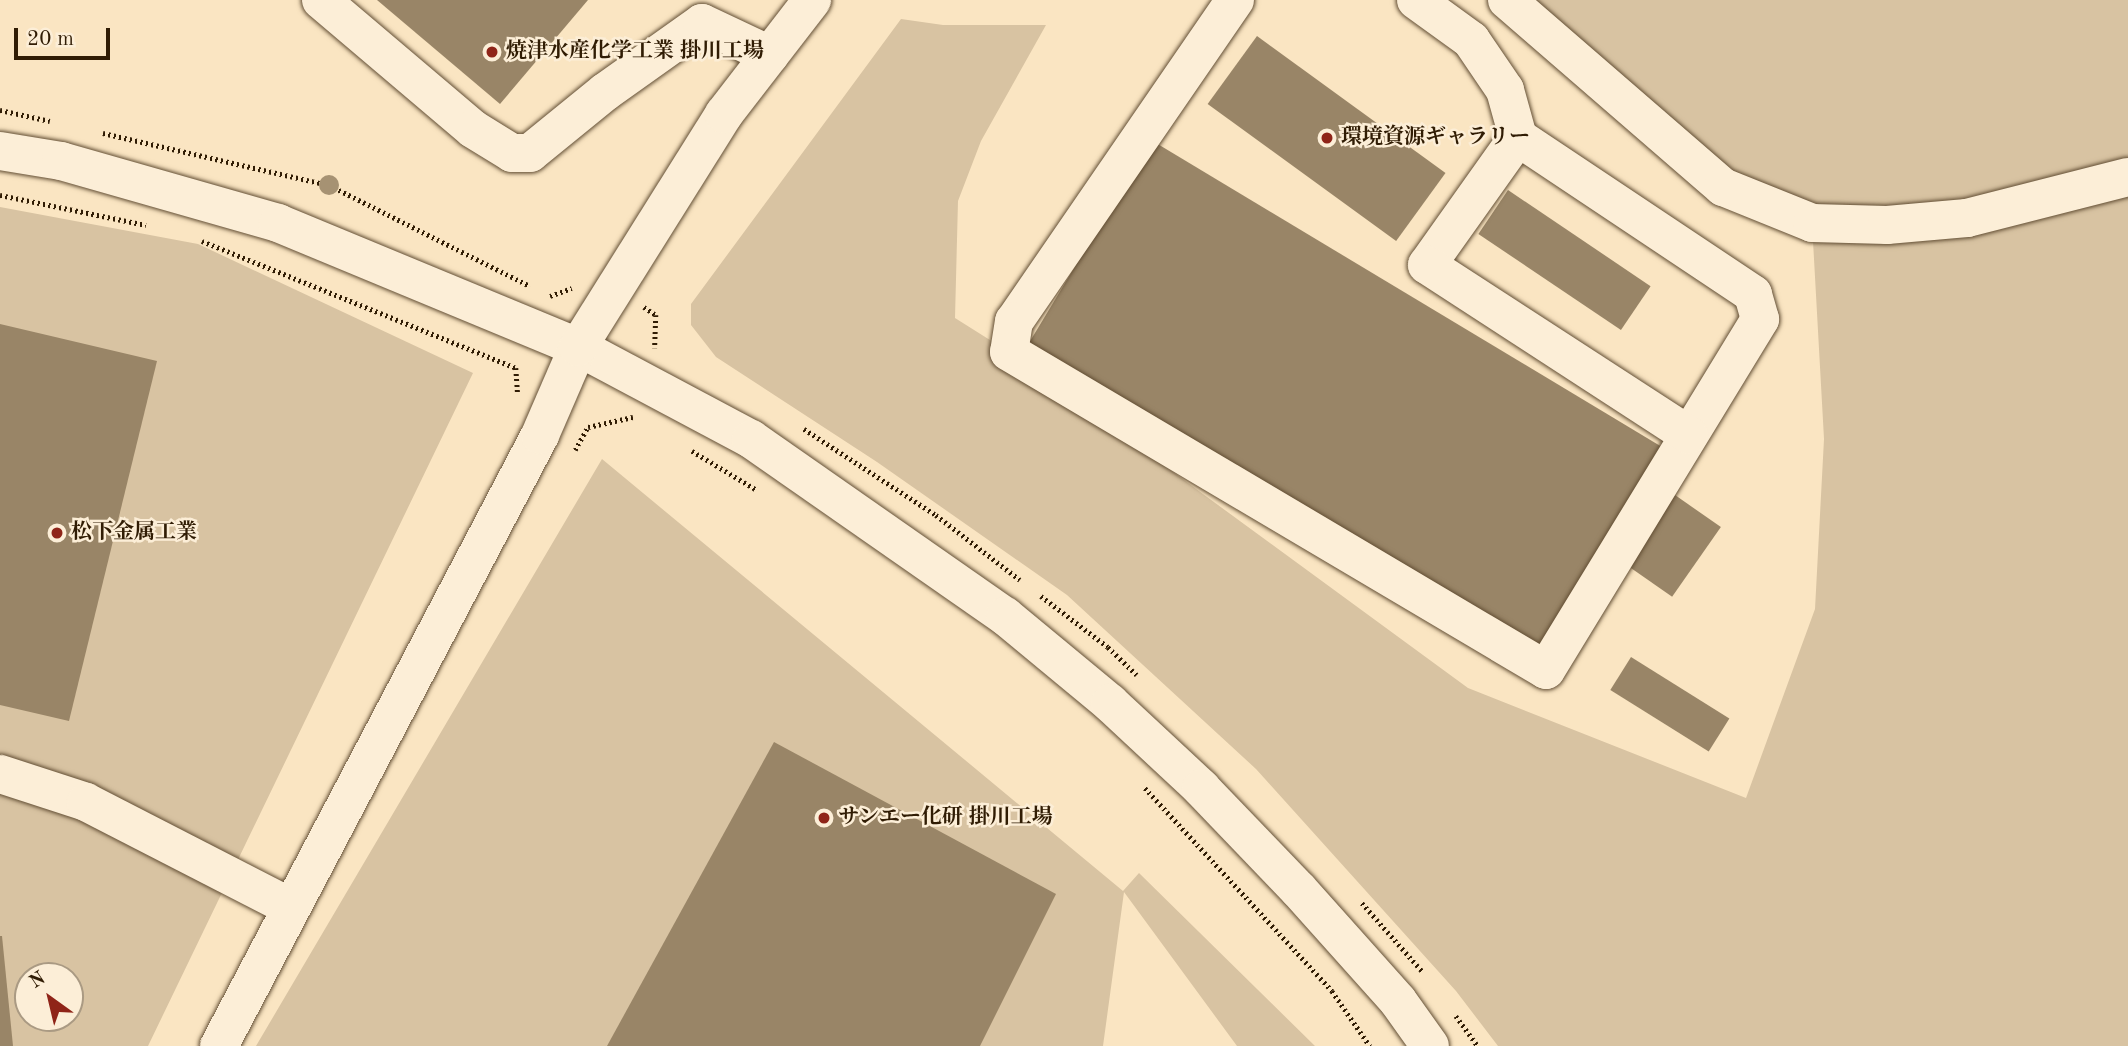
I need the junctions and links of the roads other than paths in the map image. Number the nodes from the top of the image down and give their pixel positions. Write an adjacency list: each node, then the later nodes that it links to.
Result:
1 (321, 0): 6 (street)
2 (812, 0): 6 (street)
3 (1235, 0): 11 (street)
4 (1416, 0): 7 (street)
5 (1507, 0): 9 (street)
6 (770, 55): 10 (street)
7 (1518, 137): 11 (street); 11 (street)
8 (0, 151): 10 (street)
9 (2128, 177)
10 (578, 347): 13 (street); 15 (street)
11 (1689, 435)
12 (0, 774): 13 (street)
13 (290, 907): 14 (street)
14 (219, 1046)
15 (1430, 1046)

